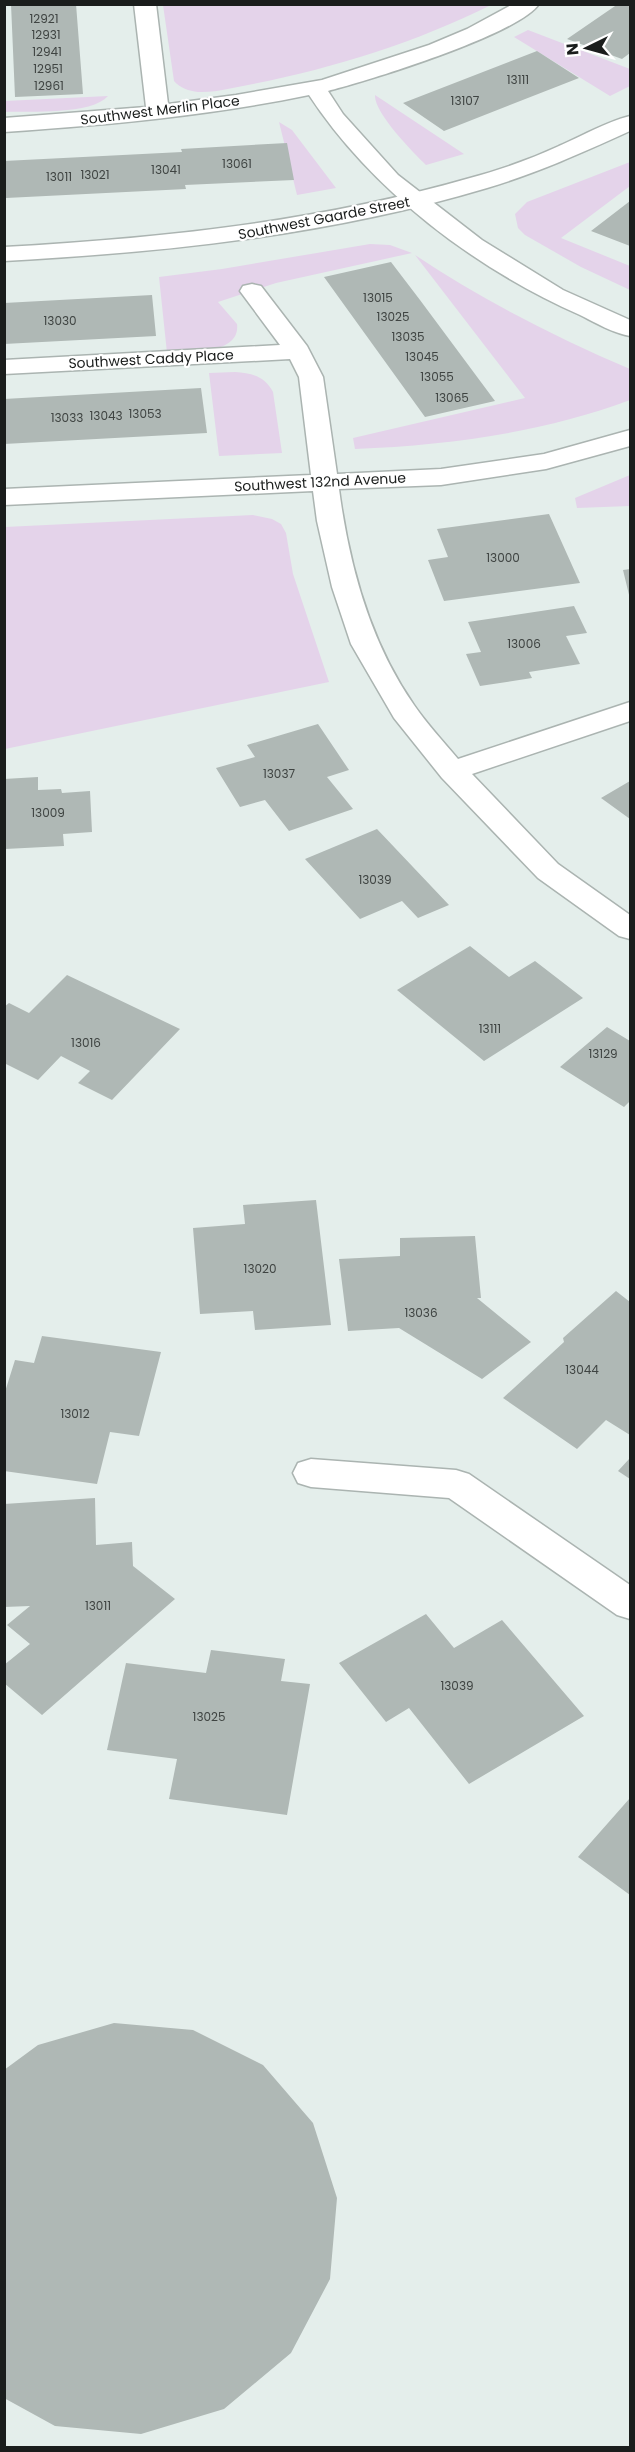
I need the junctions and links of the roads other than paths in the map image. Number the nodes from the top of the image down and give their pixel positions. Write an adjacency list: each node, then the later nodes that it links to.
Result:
1 (145, 4): 4 (street)
2 (529, 4): 3 (street, Southwest Merlin Place)
3 (315, 88): 4 (street, Southwest Merlin Place); 7 (street)
4 (158, 112): 6 (street, Southwest Merlin Place)
5 (630, 123): 7 (street, Southwest Gaarde Street)
6 (4, 125)
7 (417, 200): 8 (street, Southwest Gaarde Street); 10 (street)
8 (4, 255)
9 (252, 291): 11 (street)
10 (630, 329)
11 (298, 351): 12 (street, Southwest Caddy Place); 14 (street)
12 (4, 367)
13 (630, 438): 14 (street, Southwest 132nd Avenue)
14 (324, 482): 15 (street, Southwest 132nd Avenue); 17 (street)
15 (4, 497)
16 (630, 711): 17 (street)
17 (452, 771): 18 (street)
18 (630, 929)
19 (311, 1473): 20 (street)
20 (630, 1604)

